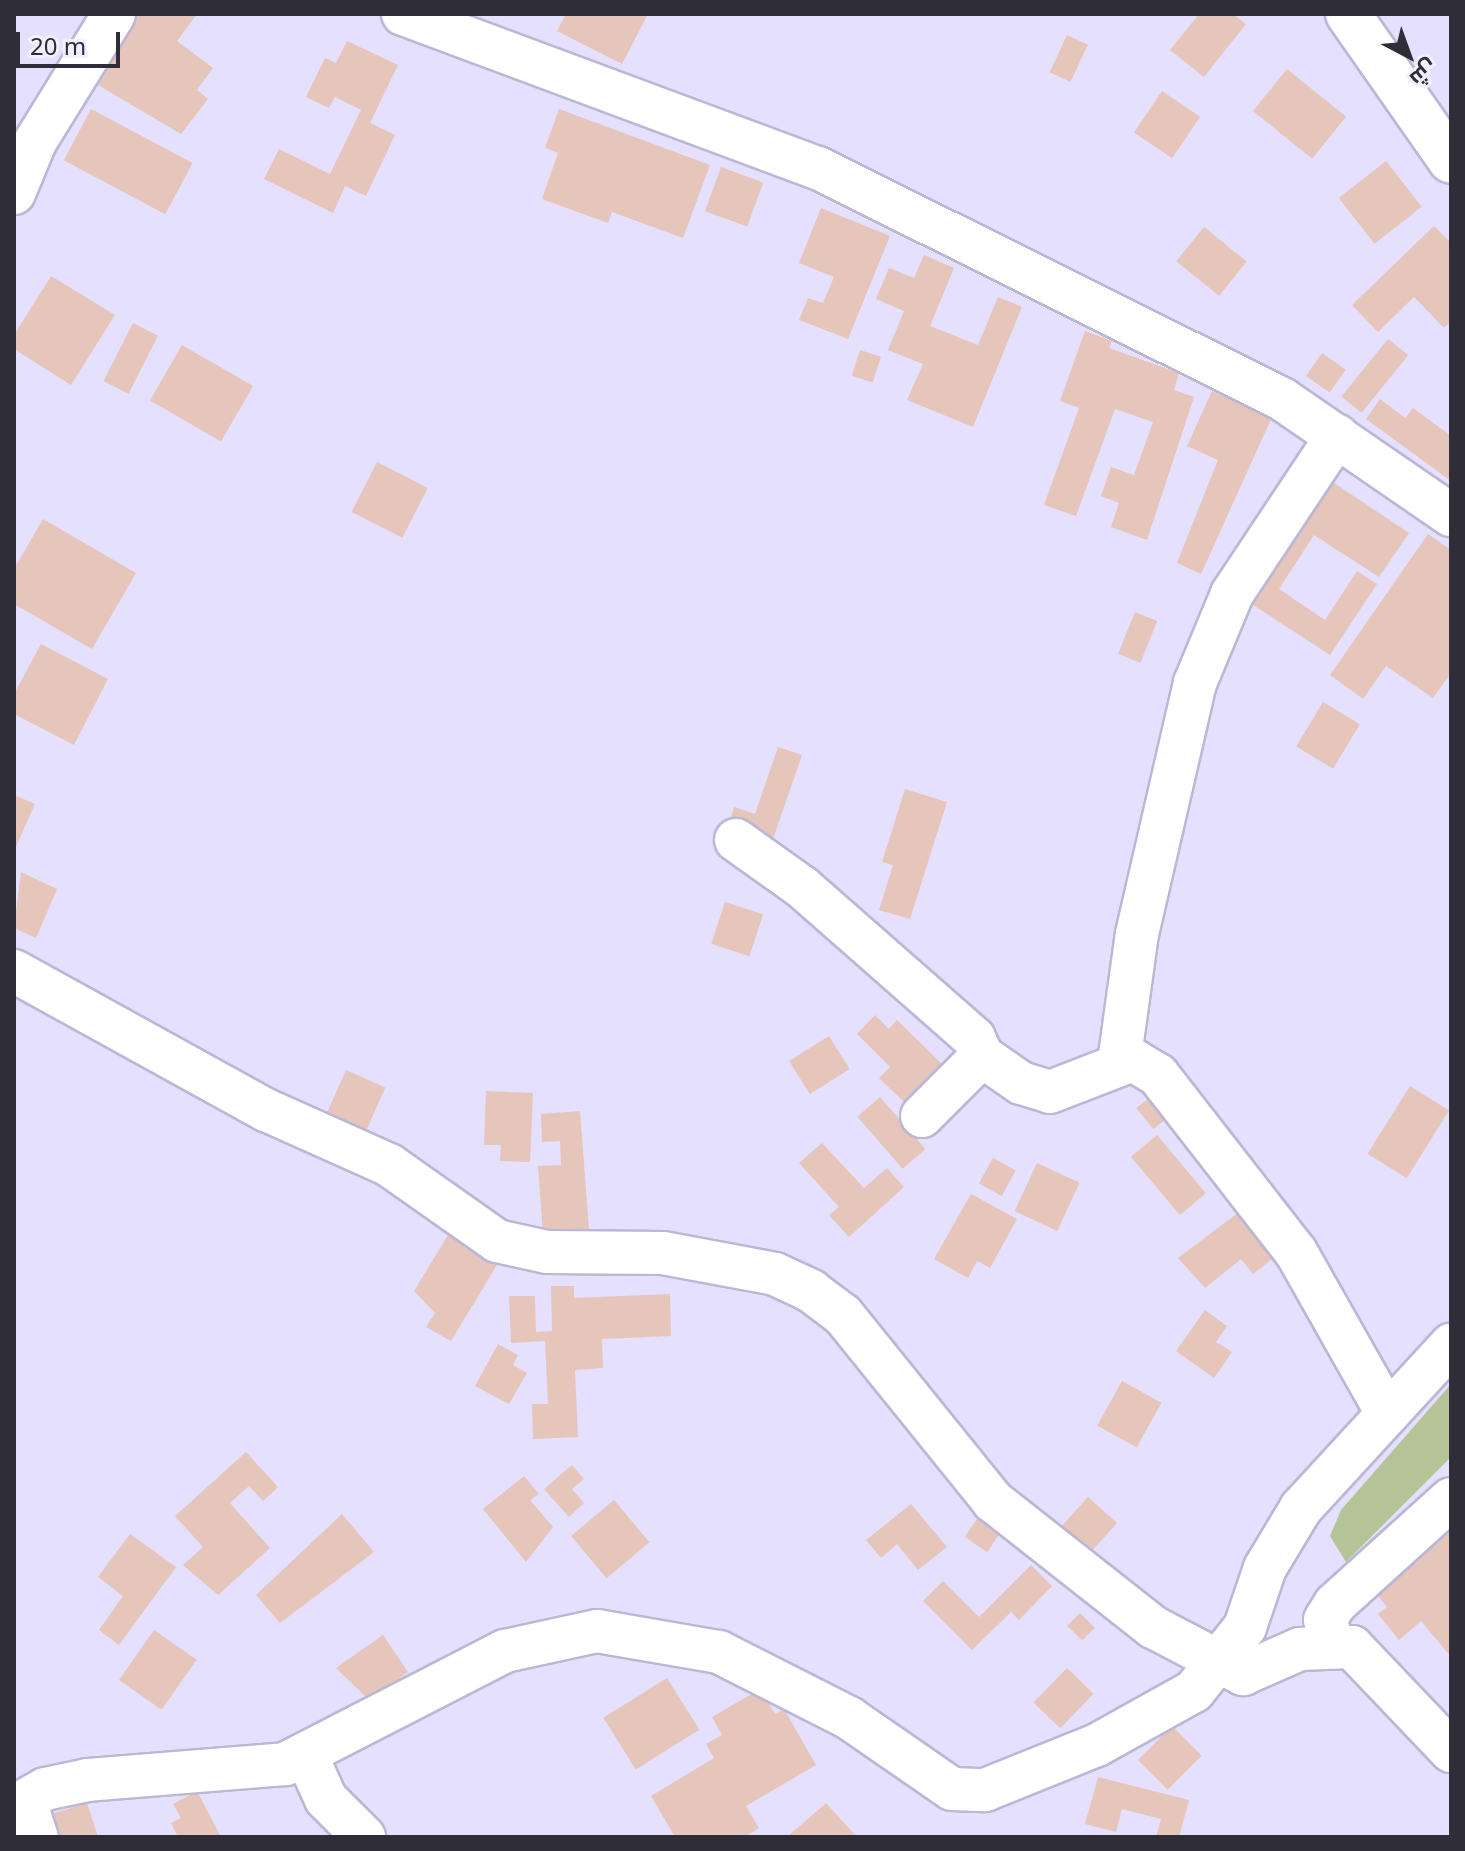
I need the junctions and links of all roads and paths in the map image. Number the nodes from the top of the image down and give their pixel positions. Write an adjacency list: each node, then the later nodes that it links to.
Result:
1 (114, 14): 5 (street)
2 (403, 14): 6 (street)
3 (1348, 14): 4 (main road)
4 (1451, 161)
5 (14, 193)
6 (1337, 436): 7 (street); 11 (street)
7 (1451, 515)
8 (736, 840): 10 (street)
9 (14, 971): 17 (street)
10 (982, 1056): 11 (street); 12 (street)
11 (1119, 1063): 14 (street)
12 (922, 1116)
13 (1451, 1345): 14 (street)
14 (1387, 1413): 17 (street)
15 (1451, 1499): 16 (street)
16 (1333, 1644): 17 (street); 18 (street)
17 (1218, 1666): 19 (street)
18 (1451, 1751)
19 (306, 1755): 20 (street); 21 (street)
20 (25, 1815)
21 (364, 1837)

